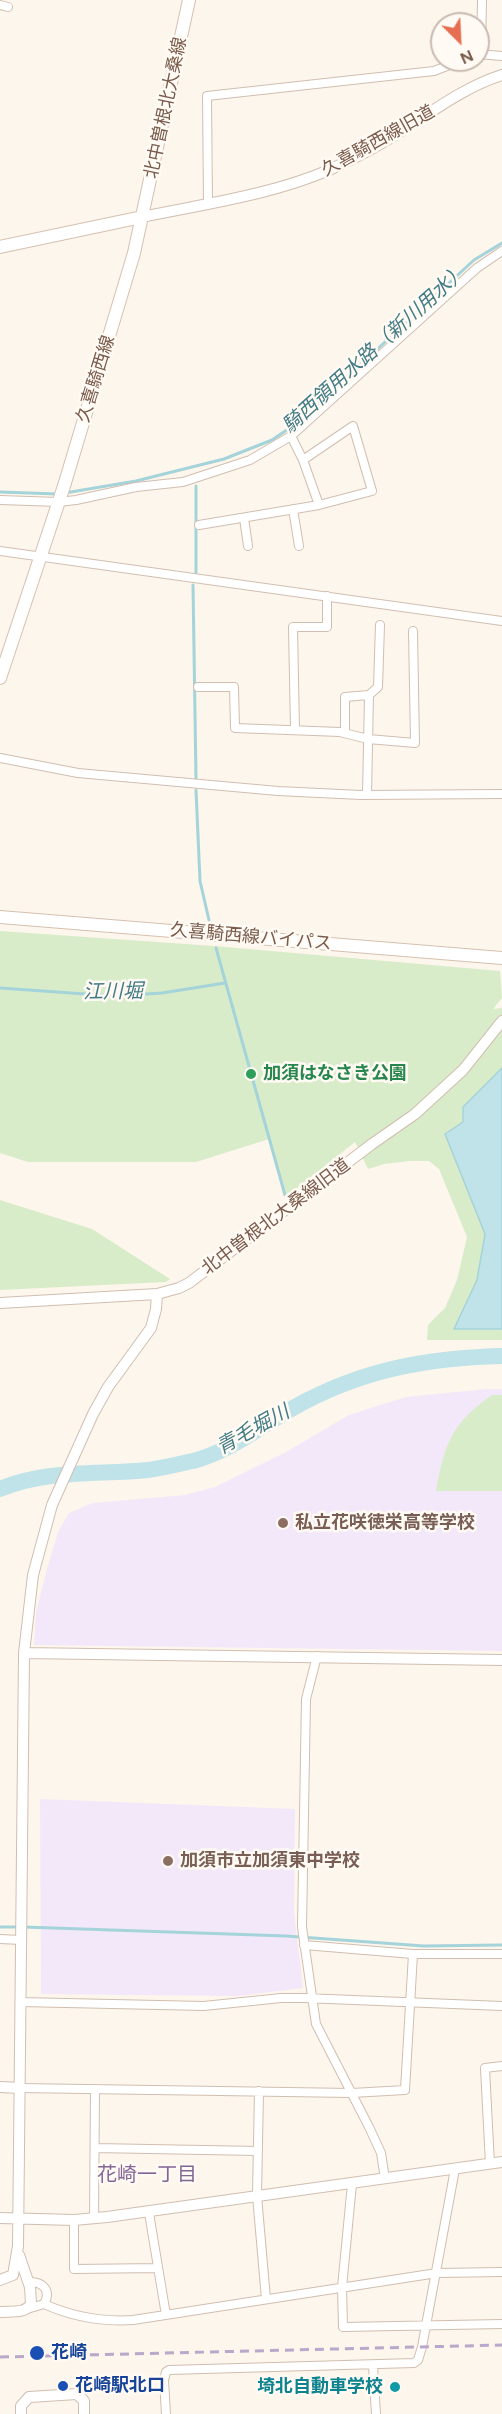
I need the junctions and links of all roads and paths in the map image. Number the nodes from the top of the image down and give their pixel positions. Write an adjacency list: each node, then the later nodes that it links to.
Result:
1 (189, 0): 5 (main road, 北中曽根北大桑線)
2 (430, 71): 4 (street)
3 (502, 75): 4 (street, 久喜騎西線旧道)
4 (208, 203): 5 (street, 久喜騎西線旧道)
5 (142, 217): 6 (main road); 11 (main road, 久喜騎西線)
6 (0, 247)
7 (502, 251): 8 (street)
8 (291, 436): 9 (street); 11 (street)
9 (303, 460): 12 (street); 12 (street)
10 (0, 500): 11 (street)
11 (59, 502): 19 (main road, 久喜騎西線)
12 (319, 505): 13 (street)
13 (293, 509): 14 (street); 17 (street)
14 (244, 518): 15 (street); 16 (street)
15 (200, 525)
16 (248, 546)
17 (299, 546)
18 (0, 551): 19 (street)
19 (42, 556): 20 (street); 24 (main road, 久喜騎西線)
20 (327, 596): 21 (street); 27 (street)
21 (502, 621)
22 (380, 625): 26 (street)
23 (413, 631): 29 (street)
24 (0, 678)
25 (198, 687): 27 (street)
26 (369, 695): 28 (street); 29 (street)
27 (295, 730): 28 (street)
28 (345, 733): 29 (street)
29 (368, 739): 32 (street)
30 (0, 758): 32 (street)
31 (502, 794): 32 (street)
32 (367, 795)
33 (0, 917): 34 (main road, 久喜騎西線バイパス)
34 (502, 958)
35 (502, 1021): 36 (street, 北中曽根北大桑線旧道)
36 (157, 1294): 37 (street, 北中曽根北大桑線旧道); 38 (street)
37 (0, 1303)
38 (24, 1653): 39 (street); 42 (street)
39 (316, 1656): 40 (street); 43 (street)
40 (502, 1660)
41 (0, 1939): 42 (street)
42 (21, 1940): 48 (street)
43 (304, 1945): 44 (street); 46 (street)
44 (412, 1954): 45 (street); 47 (street)
45 (502, 1954)
46 (312, 1998): 47 (street); 48 (street); 55 (street)
47 (408, 2001): 49 (street); 55 (street)
48 (20, 2002): 52 (street)
49 (502, 2006)
50 (502, 2066): 59 (street)
51 (0, 2087): 52 (street)
52 (20, 2088): 53 (street); 66 (street)
53 (95, 2089): 54 (street); 56 (street)
54 (259, 2091): 55 (street); 57 (street)
55 (352, 2093): 61 (street)
56 (95, 2148): 57 (street); 67 (street)
57 (258, 2151): 63 (street)
58 (502, 2162): 59 (street)
59 (490, 2164): 60 (street)
60 (455, 2169): 61 (street); 72 (street)
61 (386, 2179): 62 (street)
62 (352, 2184): 63 (street); 75 (street)
63 (257, 2196): 64 (street); 76 (street)
64 (148, 2212): 67 (street); 70 (street)
65 (0, 2218): 66 (street)
66 (18, 2218): 68 (street); 69 (street)
67 (94, 2219): 68 (street)
68 (74, 2220): 70 (street)
69 (18, 2246): 73 (street); 74 (street)
70 (158, 2268): 80 (street)
71 (502, 2272): 72 (street)
72 (437, 2273): 75 (street); 82 (street)
73 (0, 2280)
74 (28, 2282): 77 (street); 78 (street)
75 (342, 2287): 76 (street); 82 (street)
76 (266, 2300): 80 (street)
77 (44, 2304): 78 (street); 80 (street)
78 (27, 2309): 79 (street)
79 (0, 2312)
80 (166, 2315)
81 (502, 2324): 82 (street)
82 (424, 2326): 83 (street)
83 (373, 2366): 86 (street); 87 (street)
84 (21, 2414): 85 (street)
85 (84, 2414)
86 (165, 2414)
87 (376, 2414)

